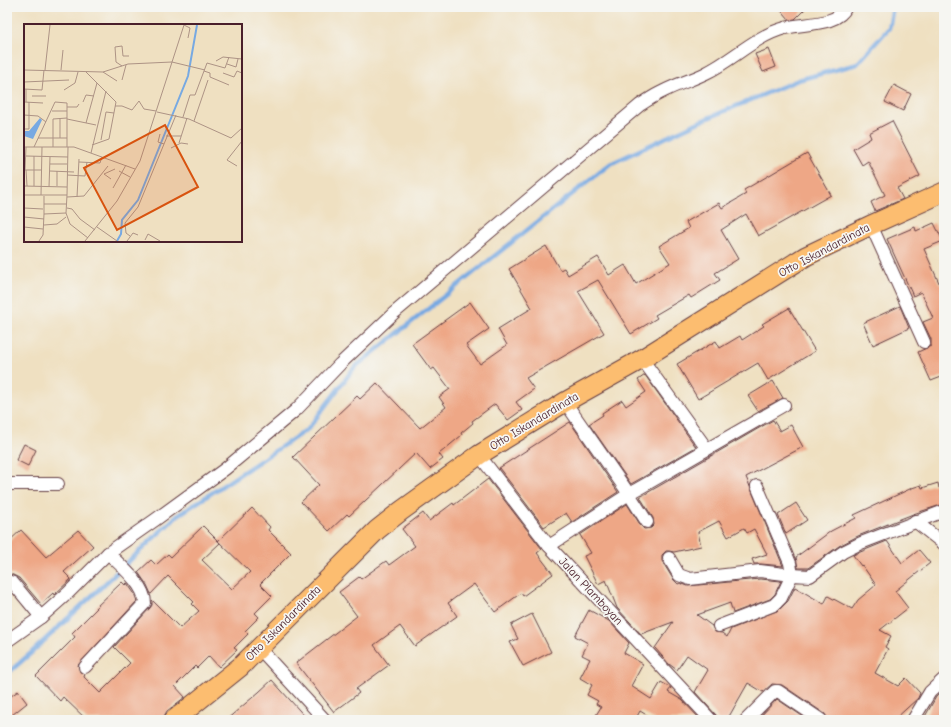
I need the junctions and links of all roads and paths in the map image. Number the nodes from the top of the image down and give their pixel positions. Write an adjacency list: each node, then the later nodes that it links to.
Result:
1 (845, 9): 19 (street)
2 (944, 192): 3 (main road, Otto Iskandardinata)
3 (871, 225): 4 (street); 5 (main road, Otto Iskandardinata)
4 (924, 342)
5 (642, 359): 6 (main road, Otto Iskandardinata); 8 (street)
6 (565, 402): 9 (main road, Otto Iskandardinata); 13 (street)
7 (784, 405): 8 (street)
8 (707, 449): 13 (street)
9 (479, 454): 18 (street, Jalan Plamboyan); 26 (main road, Otto Iskandardinata)
10 (7, 484): 11 (street)
11 (58, 484)
12 (757, 486): 21 (street)
13 (629, 494): 16 (street); 18 (street)
14 (944, 511): 15 (street)
15 (915, 521): 17 (street); 21 (street)
16 (647, 522)
17 (944, 544)
18 (549, 546): 31 (street, Jalan Plamboyan)
19 (108, 552): 23 (street); 27 (street)
20 (669, 558): 21 (street)
21 (792, 575): 24 (street)
22 (7, 581): 23 (street)
23 (41, 617): 25 (street)
24 (719, 626)
25 (7, 641)
26 (258, 647): 29 (main road, Otto Iskandardinata); 30 (street)
27 (85, 667)
28 (944, 679): 34 (street)
29 (174, 720)
30 (325, 720)
31 (711, 720)
32 (746, 720): 33 (street)
33 (821, 720)
34 (913, 720)

